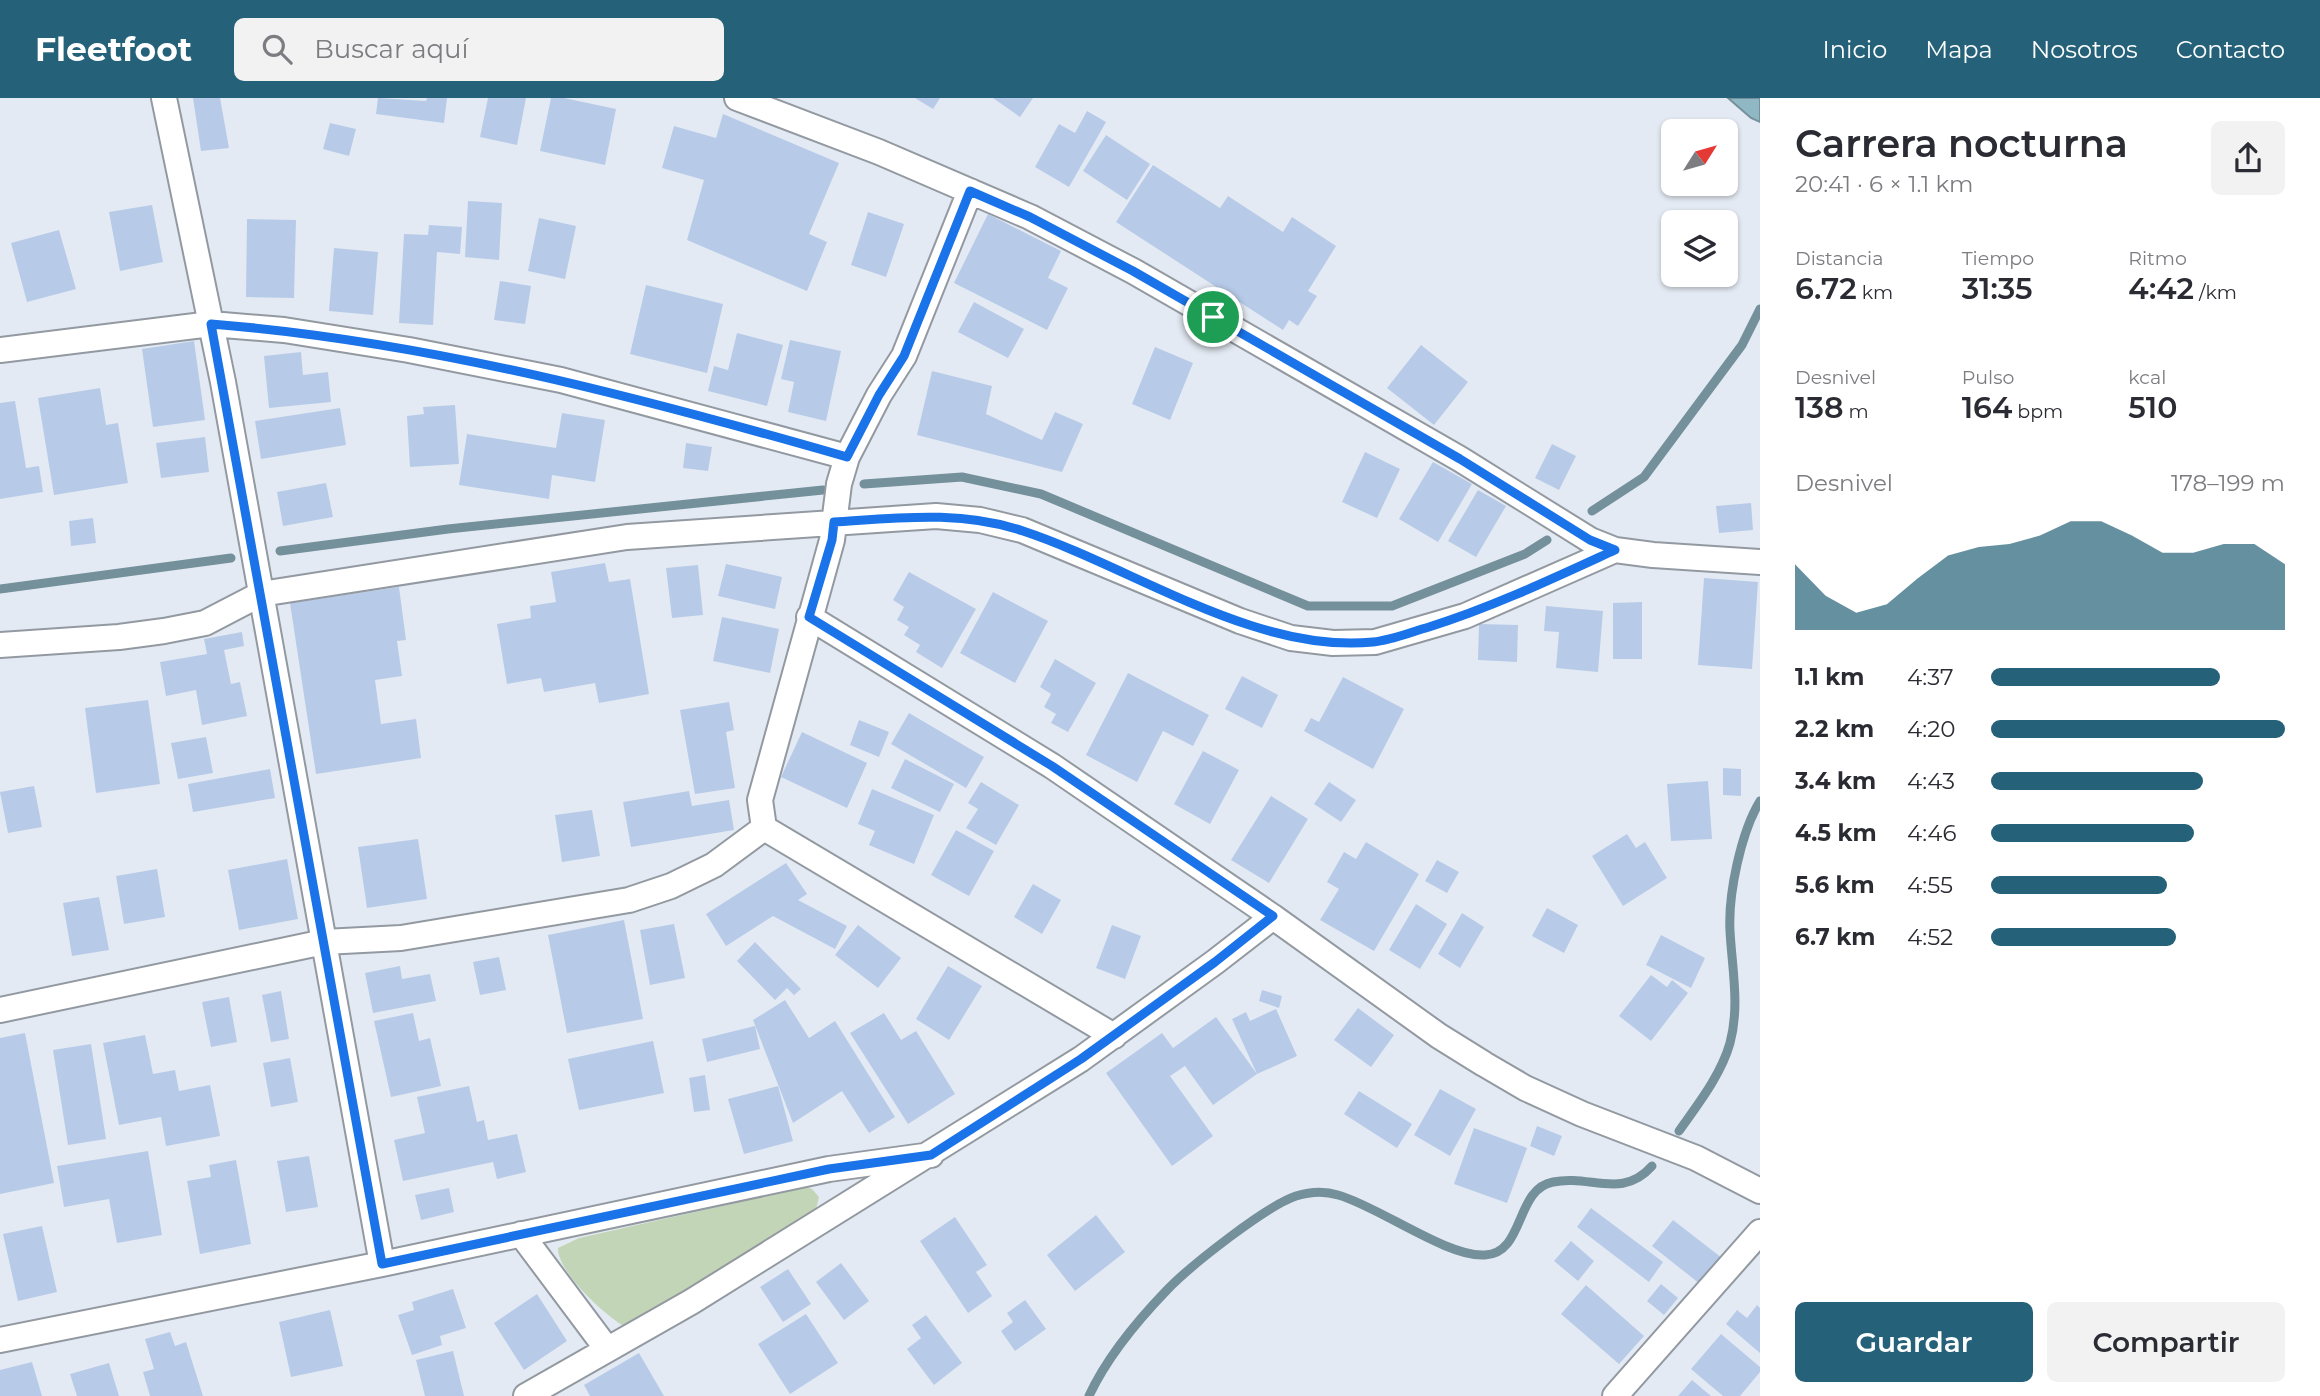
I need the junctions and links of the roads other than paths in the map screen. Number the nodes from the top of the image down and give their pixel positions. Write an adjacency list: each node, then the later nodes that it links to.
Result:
1 (164, 98): 4 (street)
2 (737, 98): 3 (street)
3 (970, 191): 6 (street); 8 (street)
4 (211, 324): 5 (street); 6 (street); 10 (street)
5 (0, 351)
6 (847, 457): 7 (street)
7 (834, 522): 8 (street); 10 (street); 11 (street)
8 (1615, 550): 9 (street)
9 (1760, 562)
10 (261, 594): 12 (street); 15 (street)
11 (809, 617): 13 (street); 14 (street)
12 (0, 645)
13 (764, 828): 15 (street); 17 (street)
14 (1273, 916): 17 (street); 19 (street)
15 (324, 942): 16 (street); 22 (street)
16 (0, 1010)
17 (1114, 1036): 18 (street)
18 (931, 1155): 21 (street); 24 (street)
19 (1760, 1191)
20 (1760, 1232): 26 (street)
21 (521, 1234): 22 (street); 24 (street)
22 (382, 1264): 23 (street)
23 (0, 1340)
24 (607, 1349): 25 (street)
25 (526, 1396)
26 (1615, 1396)

